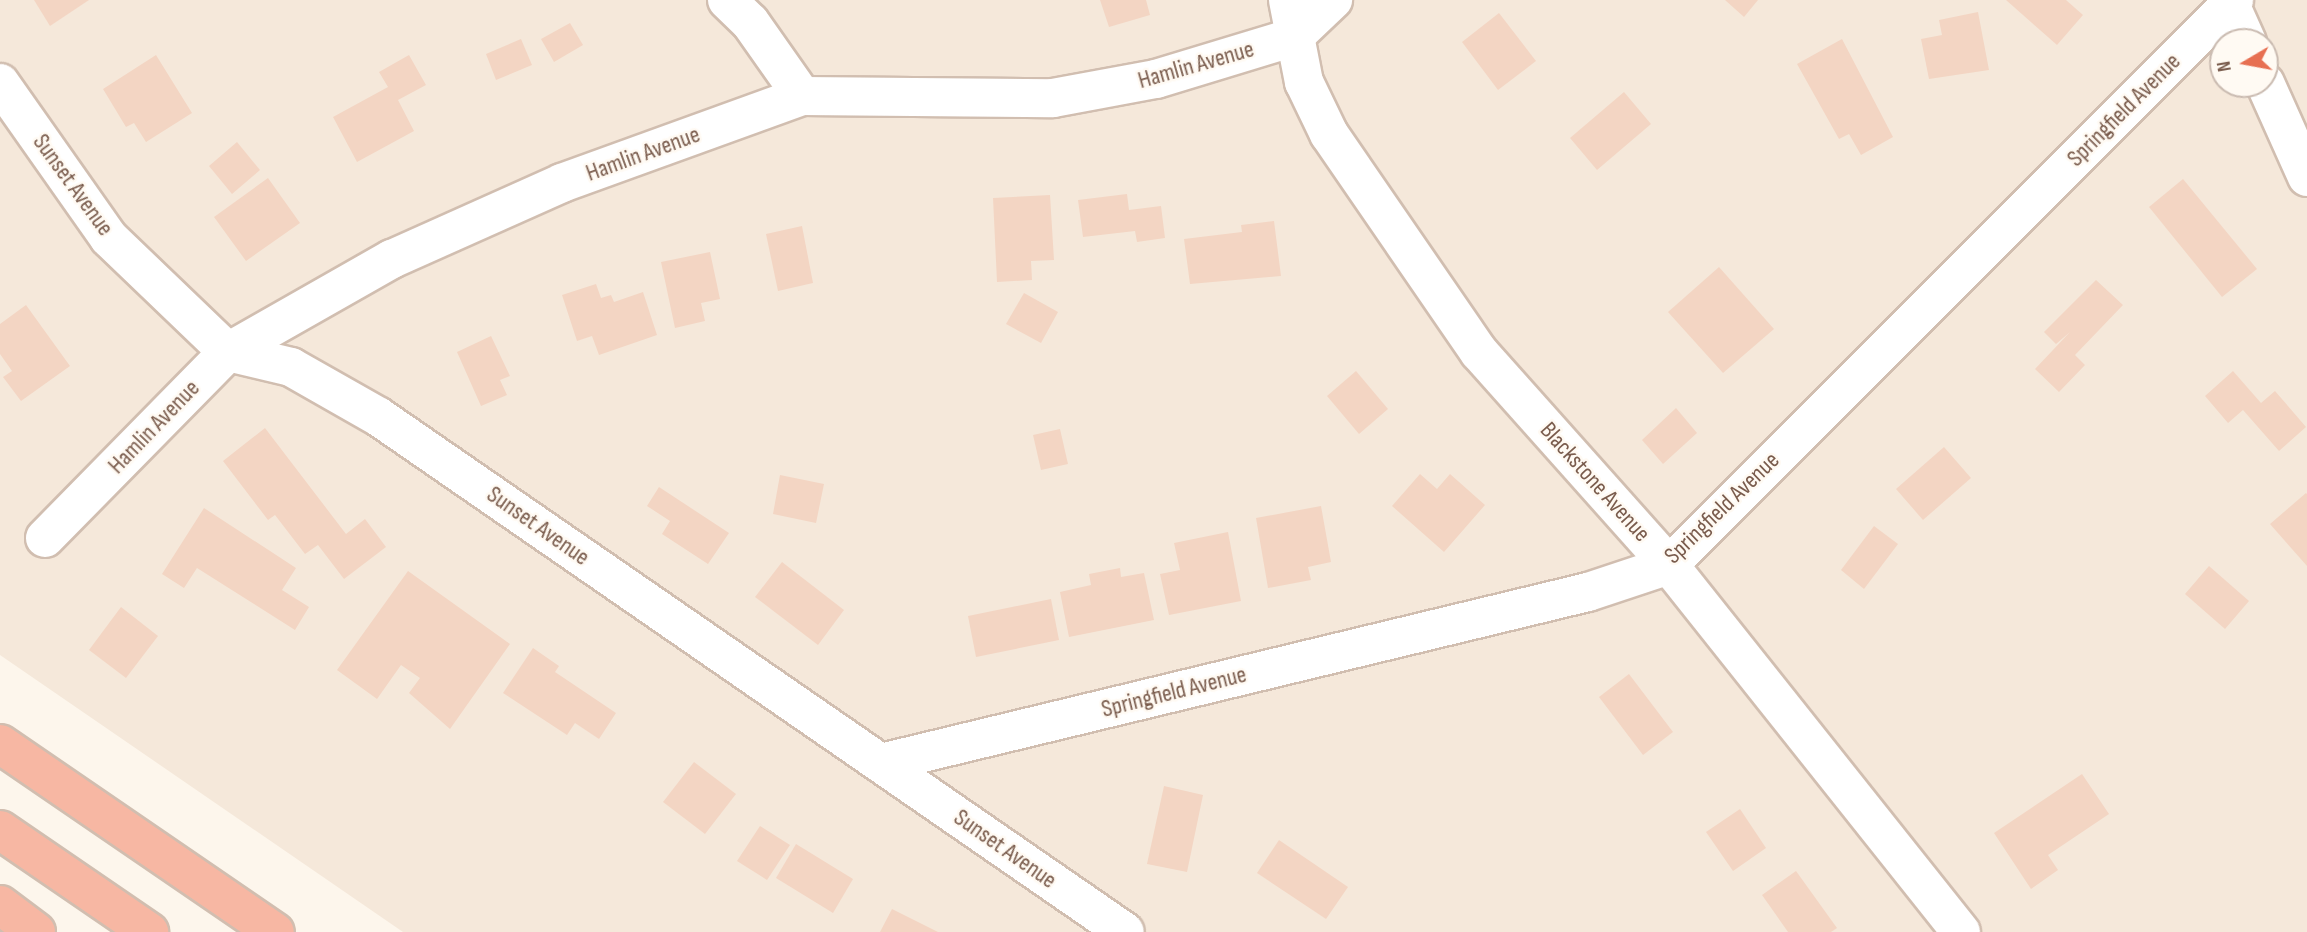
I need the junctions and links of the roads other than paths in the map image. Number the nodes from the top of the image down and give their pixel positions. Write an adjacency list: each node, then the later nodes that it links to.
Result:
1 (727, 0): 7 (street)
2 (1333, 0): 4 (street, Hamlin Avenue)
3 (2232, 2): 5 (street); 12 (street, Springfield Avenue)
4 (1291, 18): 7 (street, Hamlin Avenue); 12 (street, Blackstone Avenue)
5 (2242, 28)
6 (0, 83): 10 (street, Sunset Avenue)
7 (802, 96): 10 (street, Hamlin Avenue)
8 (2272, 98): 9 (street)
9 (2307, 177)
10 (228, 352): 11 (street, Hamlin Avenue); 15 (street, Sunset Avenue)
11 (44, 538)
12 (1669, 565): 15 (street, Springfield Avenue); 23 (street, Blackstone Avenue)
13 (0, 730): 16 (highway)
14 (0, 744): 16 (highway)
15 (881, 763): 22 (street, Sunset Avenue)
16 (89, 805): 21 (highway)
17 (0, 830): 20 (highway)
18 (0, 905): 19 (highway)
19 (36, 932)
20 (149, 932)
21 (275, 932)
22 (1125, 932)
23 (1961, 932)

